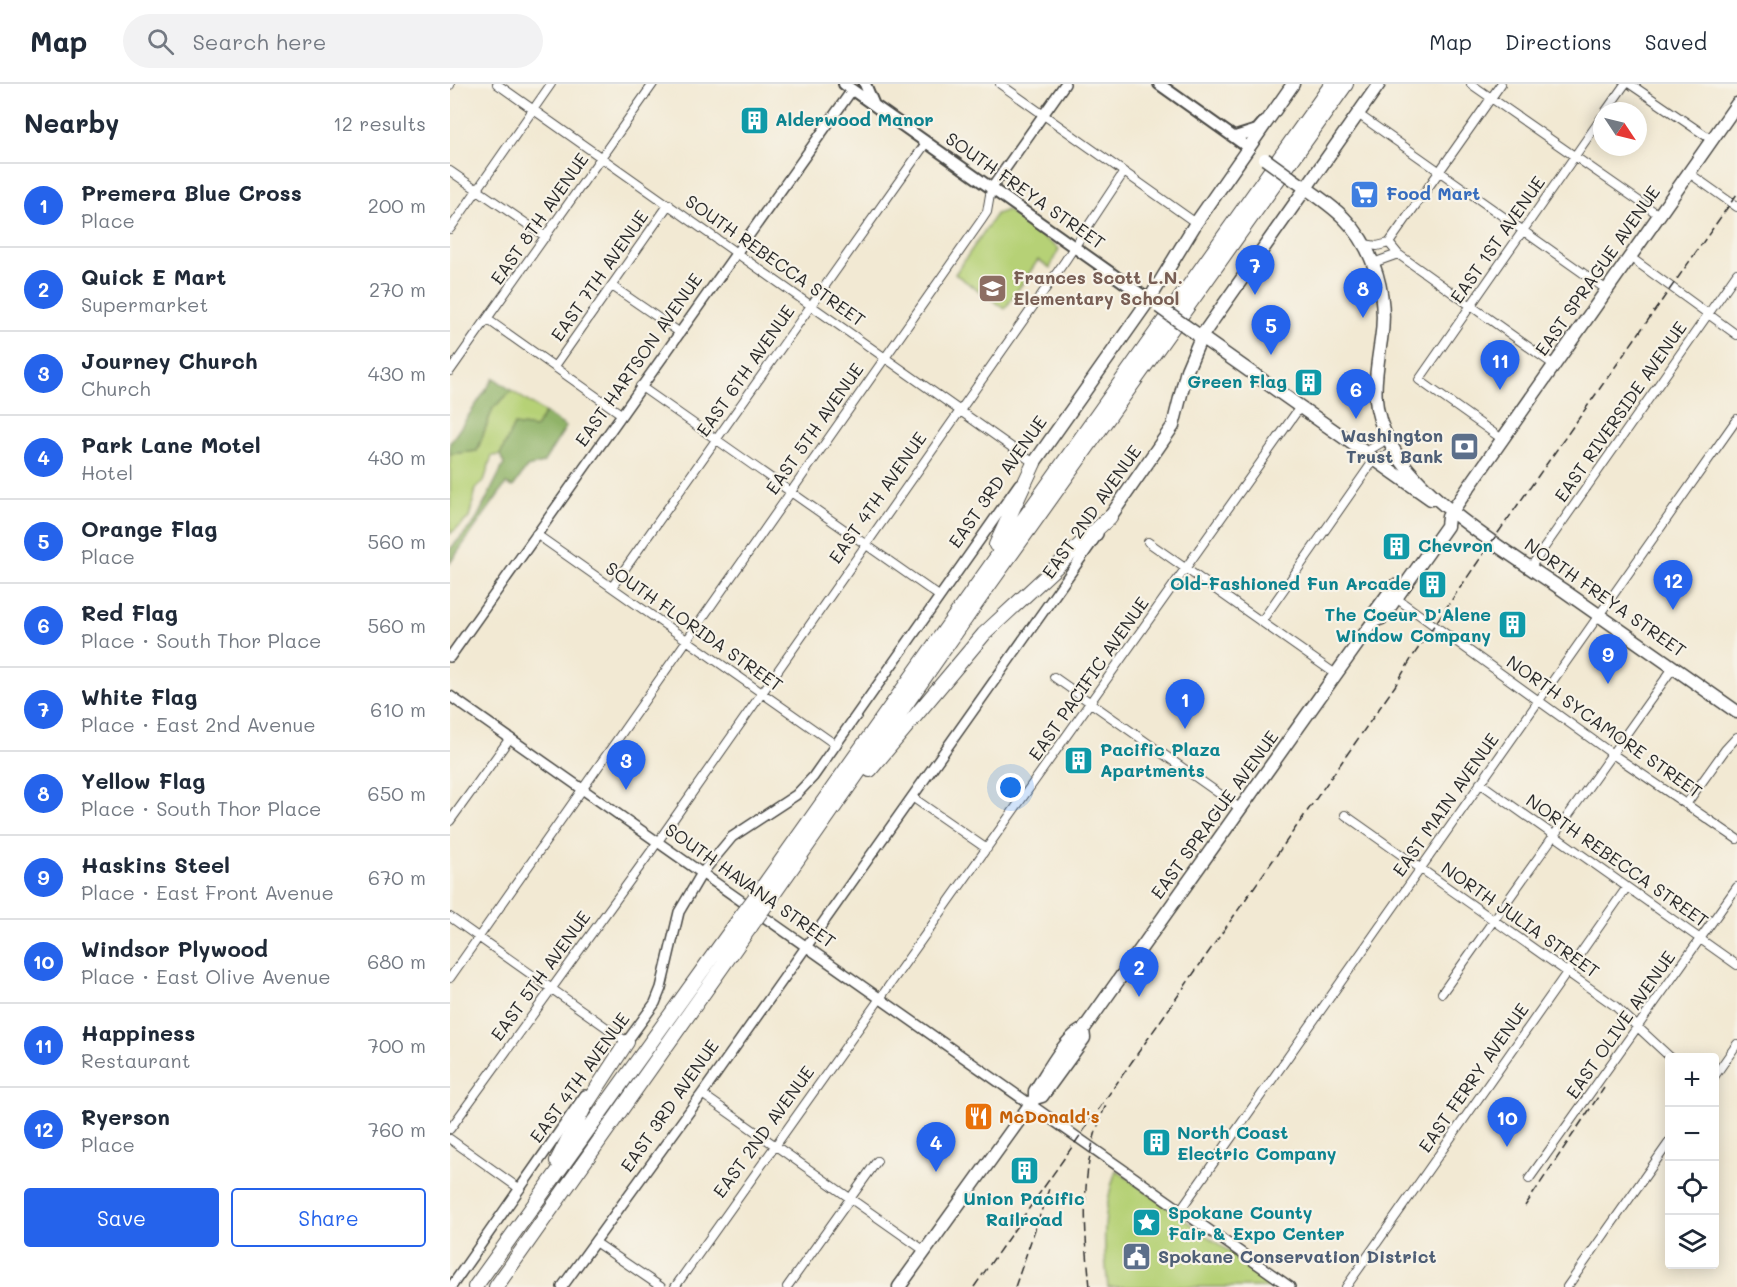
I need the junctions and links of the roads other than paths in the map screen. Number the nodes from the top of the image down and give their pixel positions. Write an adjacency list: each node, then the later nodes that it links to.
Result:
1 (497, 84): 21 (street, SOUTH REBECCA STREET)
2 (552, 84): 21 (street)
3 (653, 84): 31 (street, EAST 8TH AVENUE)
4 (865, 84): 20 (main road)
5 (1000, 84): 24 (street)
6 (1065, 84): 24 (street, EAST 5TH AVENUE)
7 (1159, 84): 26 (main road)
8 (1293, 84): 22 (main road, EAST 3RD AVENUE)
9 (1332, 84): 87 (highway)
10 (1346, 84): 121 (highway)
11 (1379, 84): 23 (main road, EAST 2ND AVENUE)
12 (1471, 84): 17 (street)
13 (1501, 84): 17 (street)
14 (1625, 84): 18 (street)
15 (1630, 84): 27 (street)
16 (851, 86): 20 (main road, SOUTH FREYA STREET); 49 (street, EAST HARTSON AVENUE)
17 (1491, 98): 30 (street); 33 (street)
18 (1612, 102)
19 (1737, 104): 27 (main road, EAST SPRAGUE AVENUE)
20 (879, 109): 28 (main road, SOUTH FREYA STREET)
21 (533, 110): 31 (street, SOUTH REBECCA STREET); 38 (street)
22 (1272, 114): 26 (main road); 29 (main road, EAST 3RD AVENUE)
23 (1358, 114): 33 (street); 37 (main road, EAST 2ND AVENUE)
24 (1044, 115): 34 (street); 36 (street, EAST 5TH AVENUE)
25 (1593, 130): 30 (street, EAST 1ST AVENUE)
26 (1235, 138): 29 (main road)
27 (1712, 141): 35 (main road, EAST SPRAGUE AVENUE)
28 (926, 143): 36 (main road, SOUTH FREYA STREET); 57 (street, EAST 6TH AVENUE)
29 (1249, 148): 37 (main road, bridge); 42 (main road, EAST 3RD AVENUE)
30 (1575, 156): 41 (street); 44 (street, EAST 1ST AVENUE)
31 (602, 157): 39 (street, SOUTH REBECCA STREET); 45 (street, EAST 8TH AVENUE)
32 (450, 171): 38 (street)
33 (1440, 171): 44 (street); 46 (street)
34 (1124, 172): 42 (street); 48 (street, EAST 4TH AVENUE)
35 (1689, 173): 40 (street); 41 (main road, EAST SPRAGUE AVENUE)
36 (992, 189): 48 (main road, SOUTH FREYA STREET); 64 (street, EAST 5TH AVENUE)
37 (1306, 189): 47 (main road); 63 (main road, EAST 2ND AVENUE)
38 (478, 190): 43 (street); 45 (street)
39 (669, 204): 49 (street, SOUTH REBECCA STREET); 54 (street, EAST 7TH AVENUE)
40 (1737, 207)
41 (1659, 215): 51 (main road, EAST SPRAGUE AVENUE)
42 (1196, 223): 56 (main road, EAST 3RD AVENUE)
43 (450, 229)
44 (1524, 230): 55 (street); 58 (street, EAST 1ST AVENUE)
45 (546, 237): 60 (street, EAST 8TH AVENUE)
46 (1389, 243): 47 (street); 50 (street)
47 (1364, 244): 52 (main road)
48 (1072, 247): 56 (main road, SOUTH FREYA STREET); 70 (street, EAST 4TH AVENUE)
49 (736, 252): 57 (street, SOUTH REBECCA STREET); 61 (street, EAST HARTSON AVENUE)
50 (1398, 254): 52 (street); 58 (street)
51 (1629, 258): 55 (main road, EAST SPRAGUE AVENUE); 59 (street)
52 (1373, 263): 73 (main road)
53 (1737, 273): 59 (street, EAST RIVERSIDE AVENUE)
54 (612, 286): 61 (street); 66 (street, EAST 7TH AVENUE)
55 (1607, 290): 65 (main road, EAST SPRAGUE AVENUE)
56 (1154, 304): 63 (main road, SOUTH FREYA STREET, bridge); 77 (main road, EAST 3RD AVENUE)
57 (811, 305): 64 (street, SOUTH REBECCA STREET); 75 (street, EAST 6TH AVENUE)
58 (1470, 307): 65 (street); 74 (street, EAST 1ST AVENUE)
59 (1708, 314): 62 (street); 85 (street, EAST RIVERSIDE AVENUE)
60 (487, 319): 66 (street); 67 (street, EAST 8TH AVENUE)
61 (679, 332): 68 (street, EAST HARTSON AVENUE)
62 (1737, 335)
63 (1202, 337): 69 (main road, SOUTH FREYA STREET); 81 (main road, EAST 2ND AVENUE)
64 (885, 358): 70 (street, SOUTH REBECCA STREET); 79 (street, EAST 5TH AVENUE)
65 (1554, 365): 74 (main road, EAST SPRAGUE AVENUE)
66 (555, 366): 71 (street)
67 (450, 371)
68 (640, 386): 71 (street, EAST HARTSON AVENUE); 75 (street)
69 (1300, 407): 76 (main road, SOUTH FREYA STREET); 86 (street, EAST PACIFIC AVENUE)
70 (960, 410): 77 (street, SOUTH REBECCA STREET); 84 (street, EAST 4TH AVENUE)
71 (621, 414): 82 (street, EAST HARTSON AVENUE)
72 (1737, 419): 91 (street, EAST MAIN AVENUE)
73 (1382, 428): 76 (street); 78 (main road)
74 (1502, 439): 80 (main road, EAST SPRAGUE AVENUE)
75 (716, 440): 79 (street); 88 (street, EAST 6TH AVENUE)
76 (1369, 457): 78 (street); 80 (main road, SOUTH FREYA STREET); 93 (street)
77 (1034, 463): 87 (highway); 89 (street, EAST 3RD AVENUE)
78 (1404, 464): 80 (main road)
79 (791, 492): 84 (street); 94 (street, EAST 5TH AVENUE)
80 (1451, 514): 85 (main road, NORTH FREYA STREET); 90 (main road, EAST SPRAGUE AVENUE); 92 (main road, EAST SPRAGUE AVENUE)
81 (1110, 517): 110 (street, EAST 2ND AVENUE); 121 (highway)
82 (536, 534): 88 (street, SOUTH FLORIDA STREET); 95 (street, EAST HARTSON AVENUE)
83 (1148, 542): 86 (street)
84 (865, 544): 89 (street); 99 (street, EAST 4TH AVENUE)
85 (1530, 568): 91 (main road, NORTH FREYA STREET)
86 (1186, 569): 93 (street); 102 (street, EAST PACIFIC AVENUE)
87 (982, 577): 124 (highway)
88 (612, 587): 94 (street, SOUTH FLORIDA STREET)
89 (939, 596): 106 (street, EAST 3RD AVENUE)
90 (1396, 598): 92 (main road, EAST SPRAGUE AVENUE); 101 (street, NORTH SYCAMORE STREET)
91 (1600, 616): 96 (main road, NORTH FREYA STREET); 101 (street, EAST MAIN AVENUE)
92 (1374, 621): 97 (main road, EAST SPRAGUE AVENUE)
93 (1261, 622): 97 (street)
94 (686, 640): 99 (street, SOUTH FLORIDA STREET); 109 (street, EAST 5TH AVENUE)
95 (450, 657)
96 (1673, 668): 103 (main road, NORTH FREYA STREET); 107 (street)
97 (1337, 675): 112 (main road, EAST SPRAGUE AVENUE)
98 (1054, 677): 102 (street)
99 (761, 693): 106 (street, SOUTH FLORIDA STREET); 117 (street, EAST 4TH AVENUE)
100 (450, 696): 105 (street, SOUTH HAVANA STREET)
101 (1539, 701): 107 (street, NORTH SYCAMORE STREET); 108 (street, EAST MAIN AVENUE)
102 (1091, 703): 112 (street); 118 (street, EAST PACIFIC AVENUE)
103 (1737, 712)
104 (1737, 737): 111 (street)
105 (510, 738): 109 (street, SOUTH HAVANA STREET); 114 (street)
106 (836, 745): 120 (street, EAST 3RD AVENUE)
107 (1611, 753): 111 (street, NORTH SYCAMORE STREET); 115 (street)
108 (1480, 783): 115 (street, NORTH REBECCA STREET); 119 (street, EAST MAIN AVENUE)
109 (582, 789): 117 (street, SOUTH HAVANA STREET); 128 (street)
110 (912, 797): 118 (street); 130 (street, EAST 2ND AVENUE)
111 (1687, 803): 116 (street, NORTH SYCAMORE STREET)
112 (1241, 809): 143 (main road, EAST SPRAGUE AVENUE)
113 (1345, 815): 119 (street, NORTH JULIA STREET)
114 (450, 821)
115 (1554, 835): 122 (street, NORTH REBECCA STREET); 126 (street)
116 (1737, 839)
117 (656, 841): 120 (street, SOUTH HAVANA STREET); 134 (street, EAST 5TH AVENUE)
118 (987, 849): 136 (street, EAST PACIFIC AVENUE)
119 (1420, 868): 126 (street, NORTH JULIA STREET); 153 (street, EAST MAIN AVENUE)
120 (702, 873): 130 (street, SOUTH HAVANA STREET); 138 (street, EAST 4TH AVENUE)
121 (786, 875): 124 (highway)
122 (1627, 886): 129 (street, NORTH REBECCA STREET); 132 (street, EAST FERRY AVENUE)
123 (1737, 887): 129 (street, EAST OLIVE AVENUE)
124 (762, 898): 127 (highway, bridge)
125 (450, 917): 128 (street)
126 (1494, 920): 132 (street, NORTH JULIA STREET); 135 (street)
127 (745, 922): 152 (highway); 158 (highway)
128 (480, 938): 133 (street); 134 (street)
129 (1701, 939): 131 (street, NORTH REBECCA STREET); 137 (street, EAST OLIVE AVENUE)
130 (807, 946): 136 (street, SOUTH HAVANA STREET); 142 (street, EAST 3RD AVENUE)
131 (1737, 964)
132 (1567, 972): 137 (street, NORTH JULIA STREET); 165 (street, EAST FERRY AVENUE)
133 (450, 978)
134 (552, 988): 138 (street); 144 (street, EAST 5TH AVENUE)
135 (1442, 993)
136 (882, 998): 143 (street, SOUTH HAVANA STREET); 146 (street, EAST 2ND AVENUE)
137 (1638, 1028): 140 (street, NORTH JULIA STREET); 149 (street, EAST OLIVE AVENUE)
138 (627, 1042): 150 (street, EAST 4TH AVENUE); 152 (highway)
139 (1737, 1044): 141 (street)
140 (1666, 1053)
141 (1719, 1070)
142 (702, 1094): 146 (street); 154 (street, EAST 3RD AVENUE)
143 (1033, 1101): 153 (street, SOUTH HAVANA STREET); 155 (main road, EAST SPRAGUE AVENUE)
144 (450, 1129)
145 (450, 1139): 150 (street)
146 (776, 1146): 151 (street); 161 (street, EAST 2ND AVENUE)
147 (1665, 1148): 166 (street)
148 (877, 1161): 151 (street)
149 (1529, 1179)
150 (520, 1189): 156 (street, EAST 4TH AVENUE)
151 (850, 1199): 155 (street); 162 (street)
152 (537, 1201): 157 (highway)
153 (1181, 1209): 164 (street, SOUTH HAVANA STREET)
154 (595, 1242): 159 (street, EAST 3RD AVENUE); 160 (street)
155 (926, 1251): 163 (main road, EAST SPRAGUE AVENUE)
156 (451, 1287)
157 (475, 1287)
158 (496, 1287)
159 (562, 1287)
160 (661, 1287)
161 (675, 1287)
162 (787, 1287)
163 (899, 1287)
164 (1290, 1287)
165 (1347, 1287)
166 (1567, 1287)

